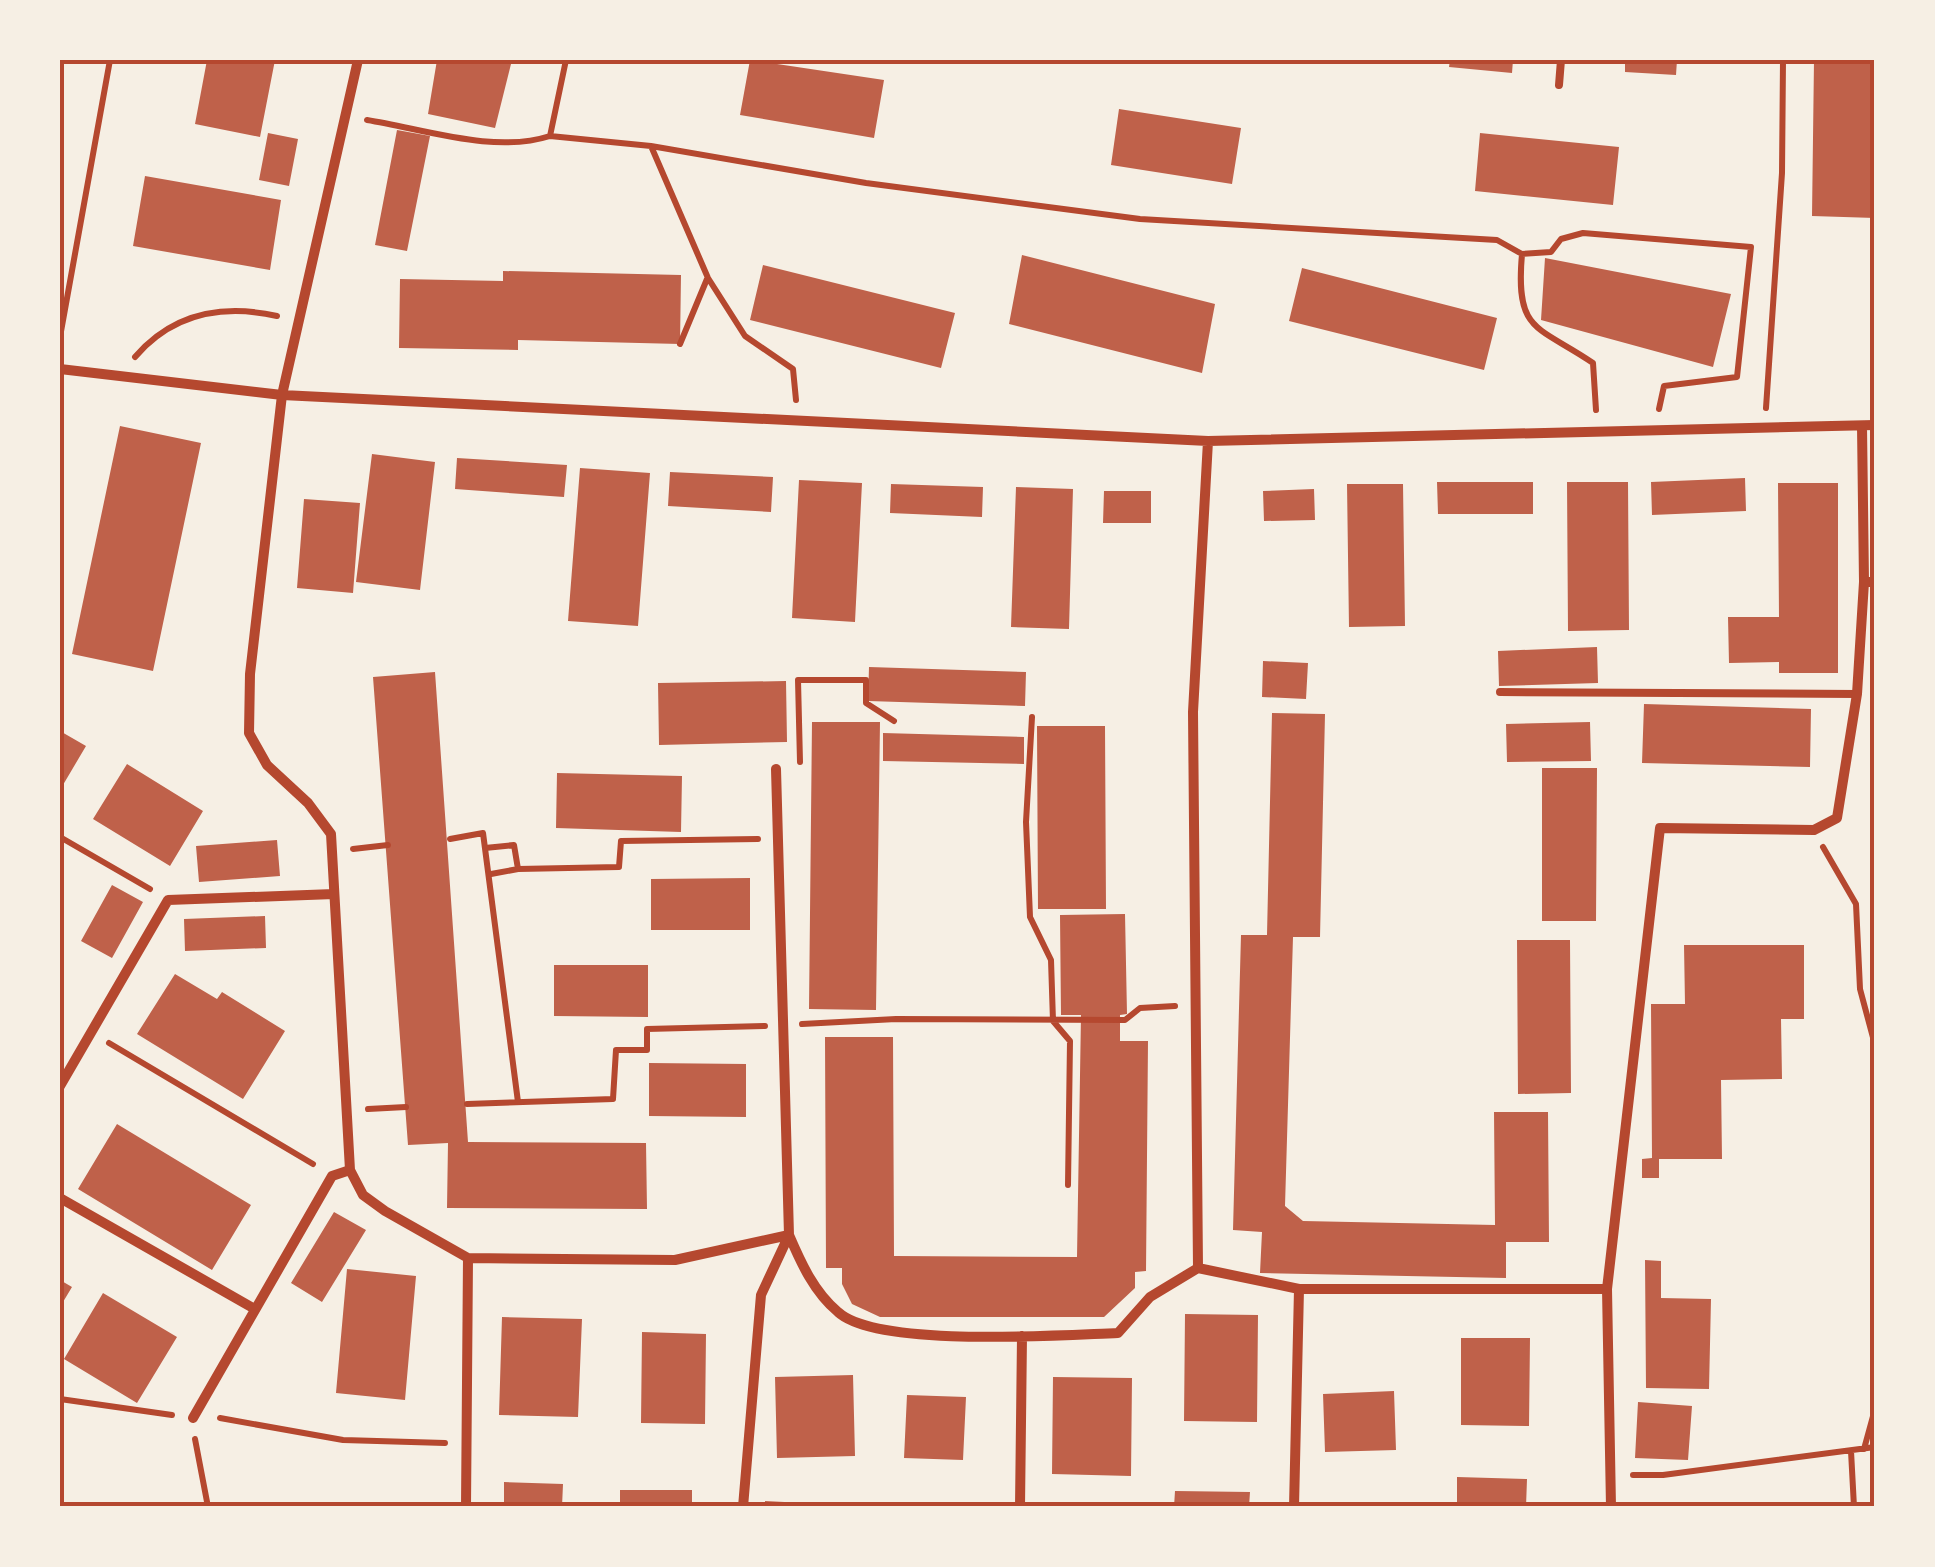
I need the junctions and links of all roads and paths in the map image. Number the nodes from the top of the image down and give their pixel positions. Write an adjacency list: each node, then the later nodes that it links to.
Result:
1 (110, 60): 13 (path)
2 (358, 60): 7 (street)
3 (566, 60): 8 (path)
4 (1561, 60): 6 (lane)
5 (1784, 60): 21 (path)
6 (1559, 85)
7 (346, 116): 8 (path); 12 (street)
8 (550, 136): 9 (path)
9 (651, 146): 10 (path); 11 (path)
10 (1522, 254): 22 (path); 23 (path)
11 (708, 278): 14 (path); 16 (path)
12 (296, 332): 17 (path); 18 (street)
13 (60, 337)
14 (680, 344)
15 (60, 369): 17 (street)
16 (794, 369)
17 (128, 376): 18 (street)
18 (282, 395): 24 (street); 37 (street)
19 (1875, 425): 20 (street)
20 (1862, 426): 21 (street); 25 (street)
21 (1764, 427): 22 (street)
22 (1656, 429): 23 (street)
23 (1598, 431): 24 (street)
24 (1208, 440): 42 (street)
25 (1870, 582): 27 (street)
26 (1500, 692): 27 (lane)
27 (1857, 694): 31 (street)
28 (1032, 717): 43 (path)
29 (894, 720): 30 (path)
30 (776, 769): 33 (street)
31 (1814, 830): 46 (path); 59 (street)
32 (60, 837): 41 (path)
33 (778, 838): 38 (path); 44 (street)
34 (450, 839): 36 (path)
35 (388, 846): 37 (path)
36 (485, 848): 38 (path); 39 (path)
37 (332, 851): 40 (street)
38 (518, 869): 39 (path)
39 (491, 874): 48 (path)
40 (334, 894): 41 (street); 51 (street)
41 (168, 900): 45 (street)
42 (1195, 1005): 43 (path); 58 (street)
43 (1053, 1021): 44 (path); 54 (path)
44 (786, 1026): 48 (path); 56 (street)
45 (90, 1032): 47 (street); 53 (path)
46 (1875, 1045)
47 (60, 1086)
48 (518, 1102): 49 (path)
49 (467, 1104)
50 (406, 1107): 51 (path)
51 (347, 1110): 52 (street)
52 (350, 1170): 53 (street); 57 (street)
53 (332, 1176): 61 (street)
54 (1068, 1184)
55 (60, 1198): 61 (street)
56 (789, 1235): 57 (street); 62 (street); 73 (street)
57 (468, 1258): 66 (street)
58 (1198, 1268): 60 (street); 62 (street)
59 (1607, 1288): 60 (street); 70 (street)
60 (1299, 1289): 75 (street)
61 (253, 1308): 65 (street)
62 (1022, 1336): 74 (street)
63 (60, 1398): 65 (path)
64 (1875, 1408): 68 (path)
65 (193, 1418): 66 (path); 71 (path)
66 (466, 1442): 72 (street)
67 (1875, 1447): 68 (path)
68 (1864, 1448): 69 (path)
69 (1851, 1450): 70 (path); 77 (path)
70 (1613, 1474): 76 (street)
71 (208, 1507)
72 (466, 1507)
73 (743, 1507)
74 (1020, 1507)
75 (1294, 1507)
76 (1611, 1507)
77 (1854, 1507)

